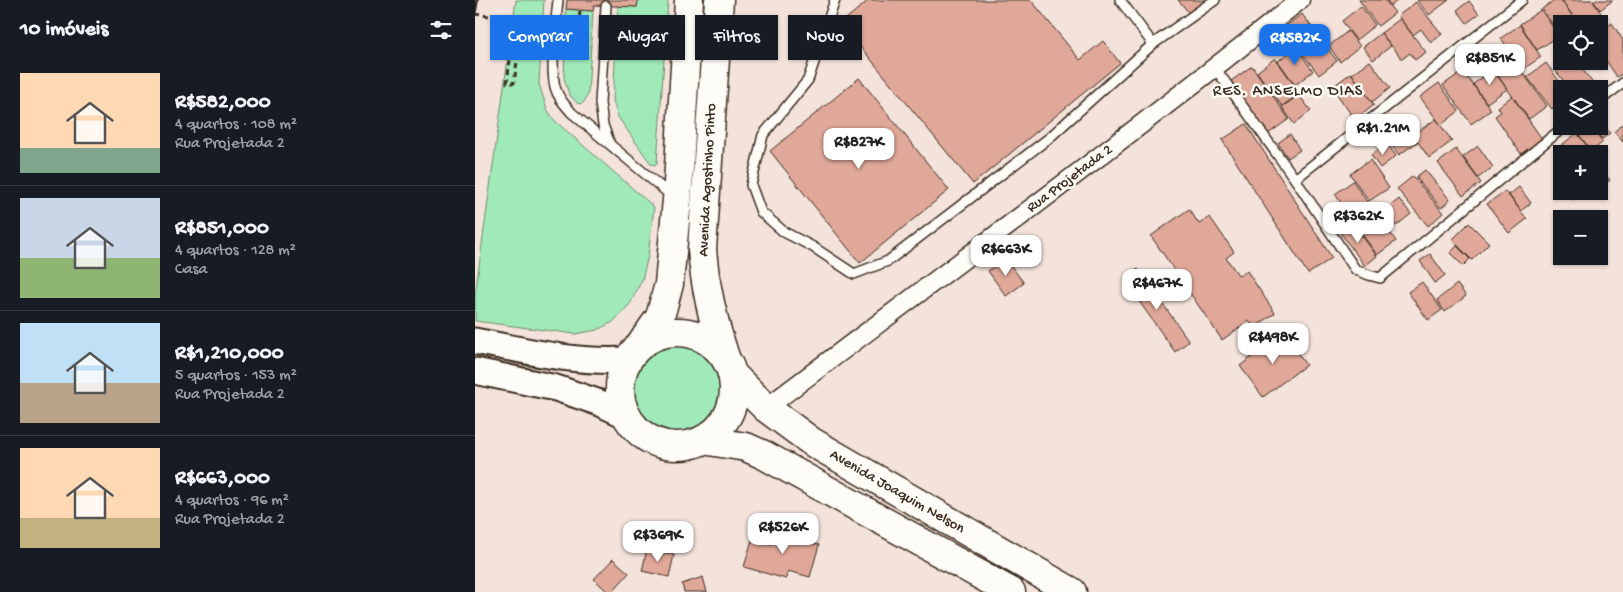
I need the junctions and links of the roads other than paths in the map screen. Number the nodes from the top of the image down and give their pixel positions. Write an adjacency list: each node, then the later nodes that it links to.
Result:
1 (558, 0): 15 (lane)
2 (689, 0): 17 (main road, Avenida Agostinho Pinto)
3 (719, 0): 20 (main road, Avenida Agostinho Pinto)
4 (835, 0): 10 (lane)
5 (1121, 0): 10 (lane)
6 (1215, 0): 10 (lane)
7 (1300, 0): 11 (street, Rua Projetada 2)
8 (1522, 0): 16 (lane)
9 (606, 6): 15 (lane)
10 (1153, 44)
11 (1215, 68): 16 (lane); 22 (street, Rua Projetada 2)
12 (1623, 84): 13 (lane)
13 (1608, 95)
14 (1554, 135): 16 (lane)
15 (611, 145): 17 (lane)
16 (1295, 179)
17 (677, 200): 19 (main road, Avenida Agostinho Pinto)
18 (475, 341): 19 (main road)
19 (634, 352): 20 (main road); 23 (main road)
20 (729, 366): 22 (main road, Avenida Joaquim Nelson); 24 (main road)
21 (475, 371): 23 (main road)
22 (766, 408): 26 (main road, Avenida Joaquim Nelson)
23 (625, 415): 24 (main road)
24 (703, 440): 25 (main road, Avenida Joaquim Nelson)
25 (1011, 592)
26 (1072, 592)

